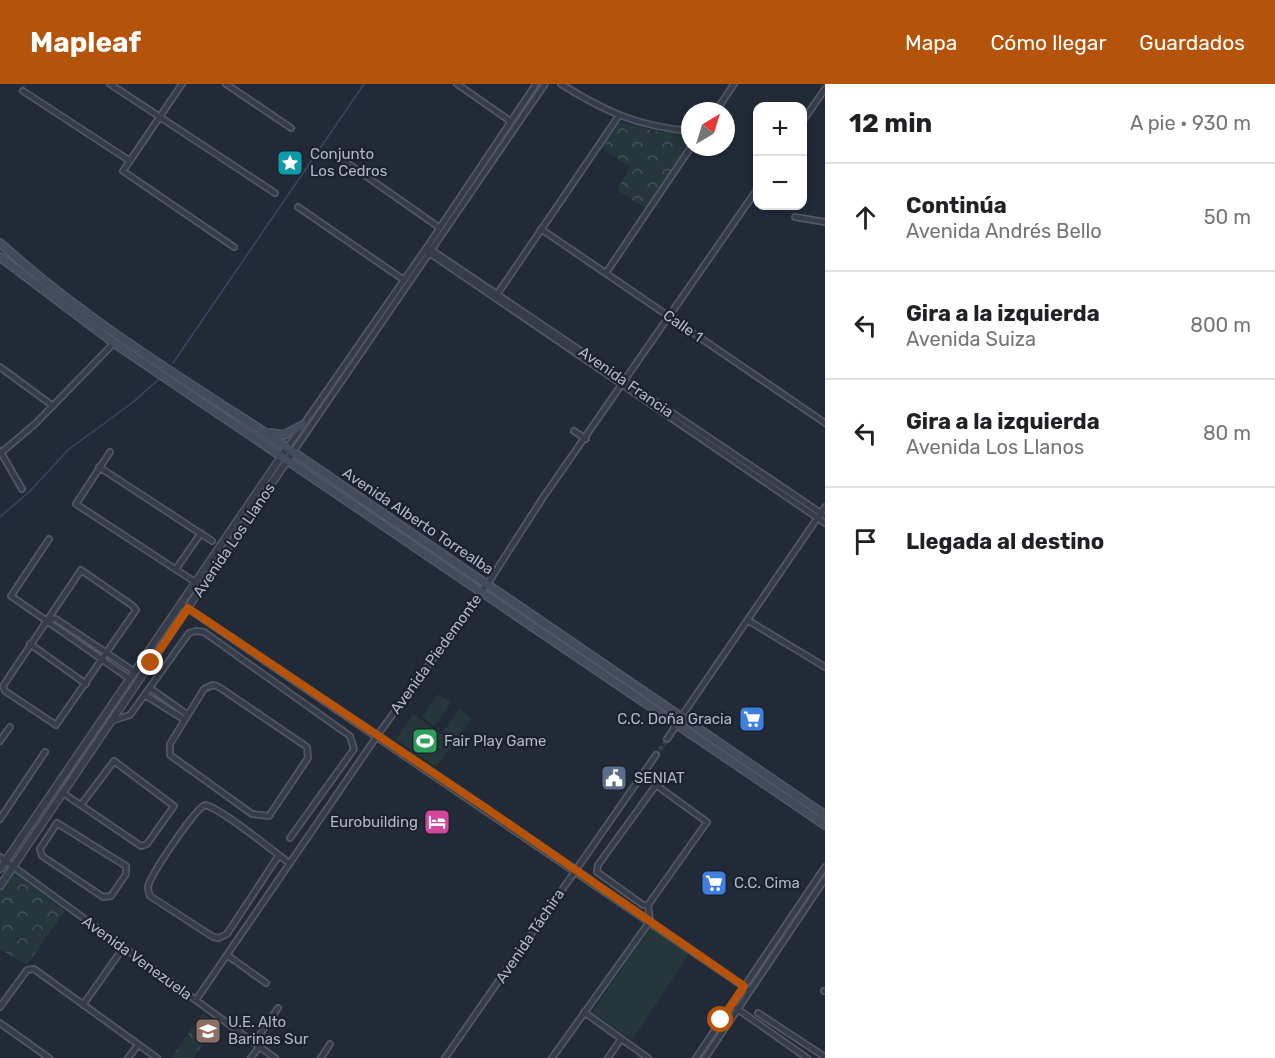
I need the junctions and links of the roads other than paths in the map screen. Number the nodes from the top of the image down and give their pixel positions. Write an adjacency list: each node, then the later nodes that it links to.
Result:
1 (110, 84): 13 (street)
2 (182, 84): 13 (street)
3 (226, 84): 16 (street)
4 (457, 84): 15 (street)
5 (536, 84): 15 (street, Avenida Los Llanos)
6 (544, 84): 30 (street, Avenida Los Llanos)
7 (561, 84): 14 (street)
8 (734, 84): 11 (street)
9 (825, 89): 12 (street)
10 (23, 91): 20 (street)
11 (722, 102)
12 (807, 115)
13 (160, 117): 20 (street); 21 (street)
14 (618, 117): 17 (street); 27 (street)
15 (510, 122): 26 (street, Avenida Los Llanos)
16 (291, 128)
17 (681, 130)
18 (685, 156): 32 (street)
19 (343, 160): 26 (street)
20 (130, 161): 29 (street)
21 (275, 193)
22 (753, 195): 35 (street, Avenida Piedemonte)
23 (298, 207): 33 (street)
24 (795, 217): 25 (street)
25 (825, 222)
26 (440, 228): 30 (street, Avenida Los Llanos)
27 (541, 229): 32 (street, Calle 1); 34 (street)
28 (0, 243): 42 (main road, Avenida Alberto Torrealba)
29 (234, 248)
30 (428, 250): 33 (street, Avenida Los Llanos); 34 (street, Avenida Francia); 45 (street, Avenida Los Llanos)
31 (0, 257): 36 (main road, Avenida Alberto Torrealba)
32 (606, 273): 35 (street, Calle 1)
33 (404, 280): 41 (street, Avenida Los Llanos)
34 (496, 296): 38 (street, Avenida Francia)
35 (670, 316): 38 (street, Avenida Piedemonte); 40 (street, Calle 1)
36 (114, 343): 39 (street); 48 (main road, Avenida Alberto Torrealba)
37 (0, 368): 39 (street)
38 (623, 383): 44 (street, Avenida Piedemonte); 52 (street, Avenida Francia)
39 (52, 406): 46 (street)
40 (825, 423)
41 (303, 425): 42 (main road); 45 (street, Avenida Los Llanos)
42 (262, 431): 45 (main road, Avenida Alberto Torrealba)
43 (574, 431): 44 (street)
44 (586, 439): 59 (street, Avenida Piedemonte)
45 (290, 450): 48 (street, Avenida Los Llanos); 59 (main road, Avenida Alberto Torrealba)
46 (1, 451): 50 (street)
47 (110, 452): 49 (street)
48 (285, 458): 58 (street, Avenida Los Llanos); 60 (main road, Avenida Alberto Torrealba); 62 (street, Avenida Los Llanos)
49 (99, 467): 54 (street); 57 (street)
50 (22, 489)
51 (825, 507): 52 (street)
52 (821, 516): 53 (street, Avenida Francia); 64 (street)
53 (825, 523)
54 (201, 533): 56 (street); 57 (street)
55 (49, 539): 63 (street)
56 (212, 541)
57 (176, 569): 58 (street)
58 (195, 582): 61 (street, Avenida Los Llanos)
59 (487, 585): 60 (street, Avenida Piedemonte); 78 (main road, Avenida Alberto Torrealba)
60 (481, 591): 78 (main road, Avenida Alberto Torrealba); 81 (street, Avenida Piedemonte)
61 (181, 604): 62 (street); 71 (street, Avenida Los Llanos)
62 (188, 608): 68 (street); 79 (street, Avenida Los Llanos)
63 (47, 619): 65 (street); 66 (street); 66 (street); 67 (street)
64 (748, 621): 69 (street); 78 (street)
65 (30, 644): 73 (street); 73 (street)
66 (107, 654): 67 (street); 71 (street)
67 (103, 660): 72 (street); 73 (street)
68 (264, 660): 70 (street); 81 (street)
69 (825, 667)
70 (258, 671): 74 (street); 93 (street)
71 (135, 672): 72 (street, Avenida Los Llanos)
72 (130, 679): 95 (street, Avenida Los Llanos)
73 (86, 684)
74 (150, 688): 75 (street); 76 (street)
75 (145, 695): 77 (street); 79 (street)
76 (188, 715): 77 (street); 77 (street)
77 (185, 720)
78 (679, 720): 82 (street); 88 (main road, Avenida Alberto Torrealba); 90 (main road, Avenida Alberto Torrealba)
79 (111, 721): 86 (street, Avenida Los Llanos)
80 (10, 727): 83 (street)
81 (377, 736): 96 (street, Avenida Piedemonte); 100 (street)
82 (667, 739)
83 (0, 741)
84 (45, 752): 89 (street)
85 (656, 755): 100 (street, Avenida Táchira)
86 (63, 793): 87 (street); 91 (street, Avenida Los Llanos)
87 (81, 805): 87 (street)
88 (824, 814)
89 (0, 819)
90 (825, 825)
91 (36, 833): 92 (street); 97 (street, Avenida Los Llanos)
92 (45, 838): 92 (street)
93 (290, 838)
94 (279, 855): 94 (street); 96 (street)
95 (3, 860): 97 (street, Avenida Venezuela); 99 (street, Avenida Los Llanos)
96 (290, 863): 106 (street, Avenida Piedemonte)
97 (13, 867): 102 (street, Avenida Los Llanos); 105 (street, Avenida Venezuela)
98 (825, 867): 108 (street)
99 (0, 869)
100 (574, 870): 104 (street); 130 (street, Avenida Táchira)
101 (825, 879): 109 (street)
102 (0, 886)
103 (648, 904): 103 (street); 104 (street)
104 (650, 921): 108 (street); 116 (street)
105 (123, 948): 110 (street, Avenida Venezuela); 111 (street)
106 (227, 955): 107 (street); 110 (street, Avenida Piedemonte)
107 (266, 983)
108 (744, 986): 109 (street); 112 (street)
109 (750, 991): 115 (street)
110 (196, 1000): 120 (street, Avenida Venezuela)
111 (83, 1005): 113 (street); 122 (street)
112 (731, 1005): 115 (street); 134 (street)
113 (0, 1007)
114 (278, 1008): 120 (street)
115 (738, 1009): 135 (street); 136 (street)
116 (584, 1012): 119 (street); 131 (street)
117 (758, 1014): 137 (street)
118 (0, 1023): 124 (street)
119 (621, 1039): 132 (street); 133 (street)
120 (254, 1043): 123 (street, Avenida Venezuela)
121 (330, 1044): 129 (street)
122 (138, 1045): 125 (street); 126 (street)
123 (259, 1047): 127 (street); 128 (street, Avenida Venezuela)
124 (48, 1057)
125 (128, 1058)
126 (157, 1058)
127 (251, 1058)
128 (275, 1058)
129 (321, 1058)
130 (445, 1058)
131 (552, 1058)
132 (608, 1058)
133 (648, 1058)
134 (696, 1058)
135 (705, 1058)
136 (807, 1058)
137 (825, 1058)

